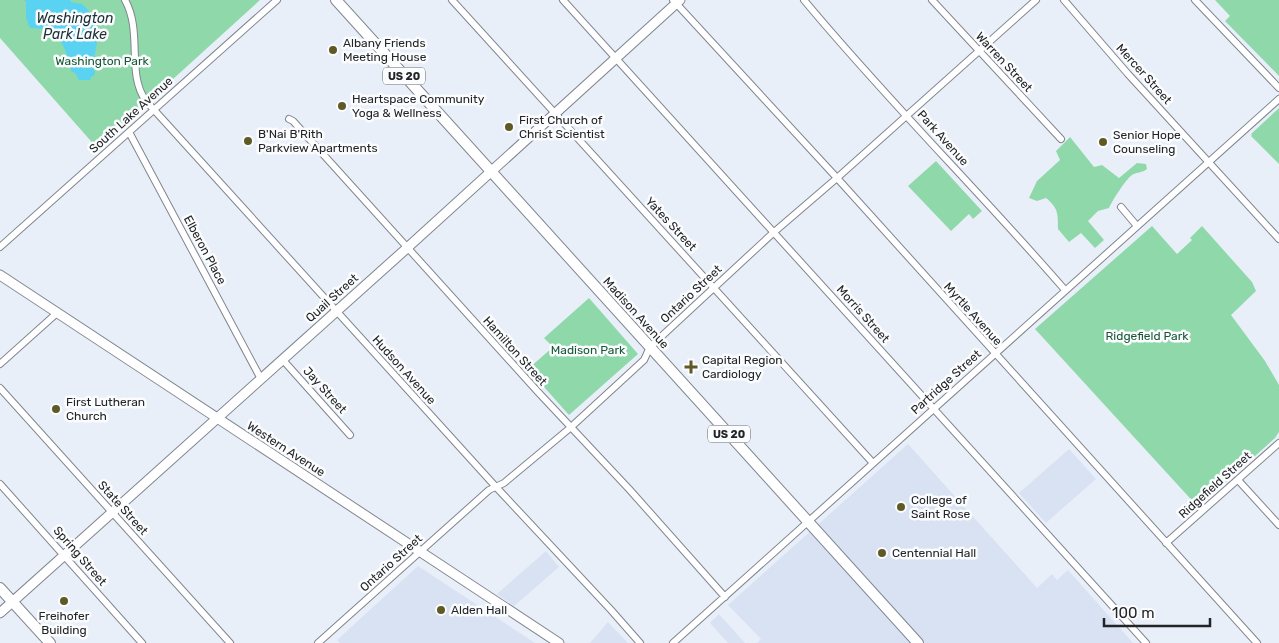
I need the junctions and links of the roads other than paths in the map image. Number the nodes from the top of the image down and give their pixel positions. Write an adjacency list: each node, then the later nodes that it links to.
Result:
1 (125, 0): 16 (street, Hudson Avenue)
2 (277, 0): 16 (street, South Lake Avenue)
3 (336, 0): 23 (main road, Madison Avenue / US 20)
4 (452, 0): 17 (street, Yates Street)
5 (563, 0): 13 (street, Morris Street)
6 (804, 0): 18 (street, Park Avenue)
7 (932, 0): 12 (street, Warren Street)
8 (1036, 0): 12 (street, Ontario Street)
9 (1064, 0): 22 (street, Mercer Street)
10 (1195, 0): 14 (street)
11 (676, 1): 13 (street, Quail Street); 24 (street, Myrtle Avenue)
12 (979, 52): 18 (street, Ontario Street); 21 (street, Warren Street)
13 (617, 58): 17 (street, Quail Street); 27 (street, Morris Street)
14 (1279, 88)
15 (1279, 99): 22 (street, Partridge Street)
16 (154, 110): 20 (street, South Lake Avenue); 34 (street, Hudson Avenue)
17 (554, 114): 23 (street, Quail Street); 32 (street, Yates Street)
18 (907, 115): 24 (street, Ontario Street); 33 (street, Park Avenue)
19 (289, 119): 30 (street, Hamilton Street)
20 (128, 132): 29 (street, South Lake Avenue); 40 (street, Elberon Place)
21 (1061, 139)
22 (1208, 162): 26 (street, Partridge Street); 28 (street)
23 (491, 172): 30 (street, Quail Street); 36 (main road, Madison Avenue / US 20)
24 (837, 178): 27 (street, Ontario Street); 37 (street, Myrtle Avenue)
25 (1121, 207): 26 (street)
26 (1137, 226): 33 (street, Partridge Street)
27 (773, 233): 32 (street, Ontario Street); 42 (street, Morris Street)
28 (1279, 239)
29 (0, 247)
30 (407, 248): 34 (street, Quail Street); 44 (street, Hamilton Street)
31 (0, 275): 35 (street, Western Avenue)
32 (714, 287): 36 (street, Ontario Street); 47 (street, Yates Street)
33 (1066, 290): 37 (street, Partridge Street)
34 (336, 311): 38 (street, Quail Street); 50 (street, Hudson Avenue)
35 (57, 313): 39 (street); 43 (street, Western Avenue)
36 (650, 347): 44 (street, Ontario Street); 52 (main road, Madison Avenue / US 20)
37 (994, 354): 42 (street, Partridge Street); 54 (street, Myrtle Avenue)
38 (282, 360): 40 (street, Quail Street); 45 (street, Jay Street)
39 (0, 364)
40 (261, 379): 43 (street, Quail Street)
41 (0, 388): 51 (street, State Street)
42 (934, 409): 47 (street, Partridge Street); 69 (street, Morris Street)
43 (217, 418): 51 (street, Quail Street); 55 (street, Western Avenue)
44 (570, 428): 50 (street, Ontario Street); 58 (street, Hamilton Street)
45 (350, 435)
46 (1279, 443): 48 (street, Ridgefield Street)
47 (873, 464): 52 (street, Partridge Street)
48 (1238, 480): 53 (street); 54 (street, Ridgefield Street)
49 (0, 484): 56 (street, Spring Street)
50 (496, 487): 55 (street, Ontario Street); 66 (street, Hudson Avenue)
51 (112, 512): 56 (street, Quail Street); 63 (street, State Street)
52 (808, 522): 58 (street, Partridge Street); 68 (main road, Madison Avenue / US 20)
53 (1279, 525)
54 (1166, 543): 70 (street, Myrtle Avenue)
55 (420, 551): 64 (street, Ontario Street); 65 (street, Western Avenue)
56 (65, 555): 59 (street, Quail Street); 62 (street, Spring Street)
57 (0, 588): 59 (main road)
58 (726, 597): 67 (street, Partridge Street)
59 (12, 602): 60 (street, Quail Street); 61 (main road)
60 (0, 613)
61 (50, 643)
62 (142, 643)
63 (230, 643)
64 (318, 643)
65 (559, 643)
66 (640, 643)
67 (674, 643)
68 (918, 643)
69 (1146, 643)
70 (1256, 643)

